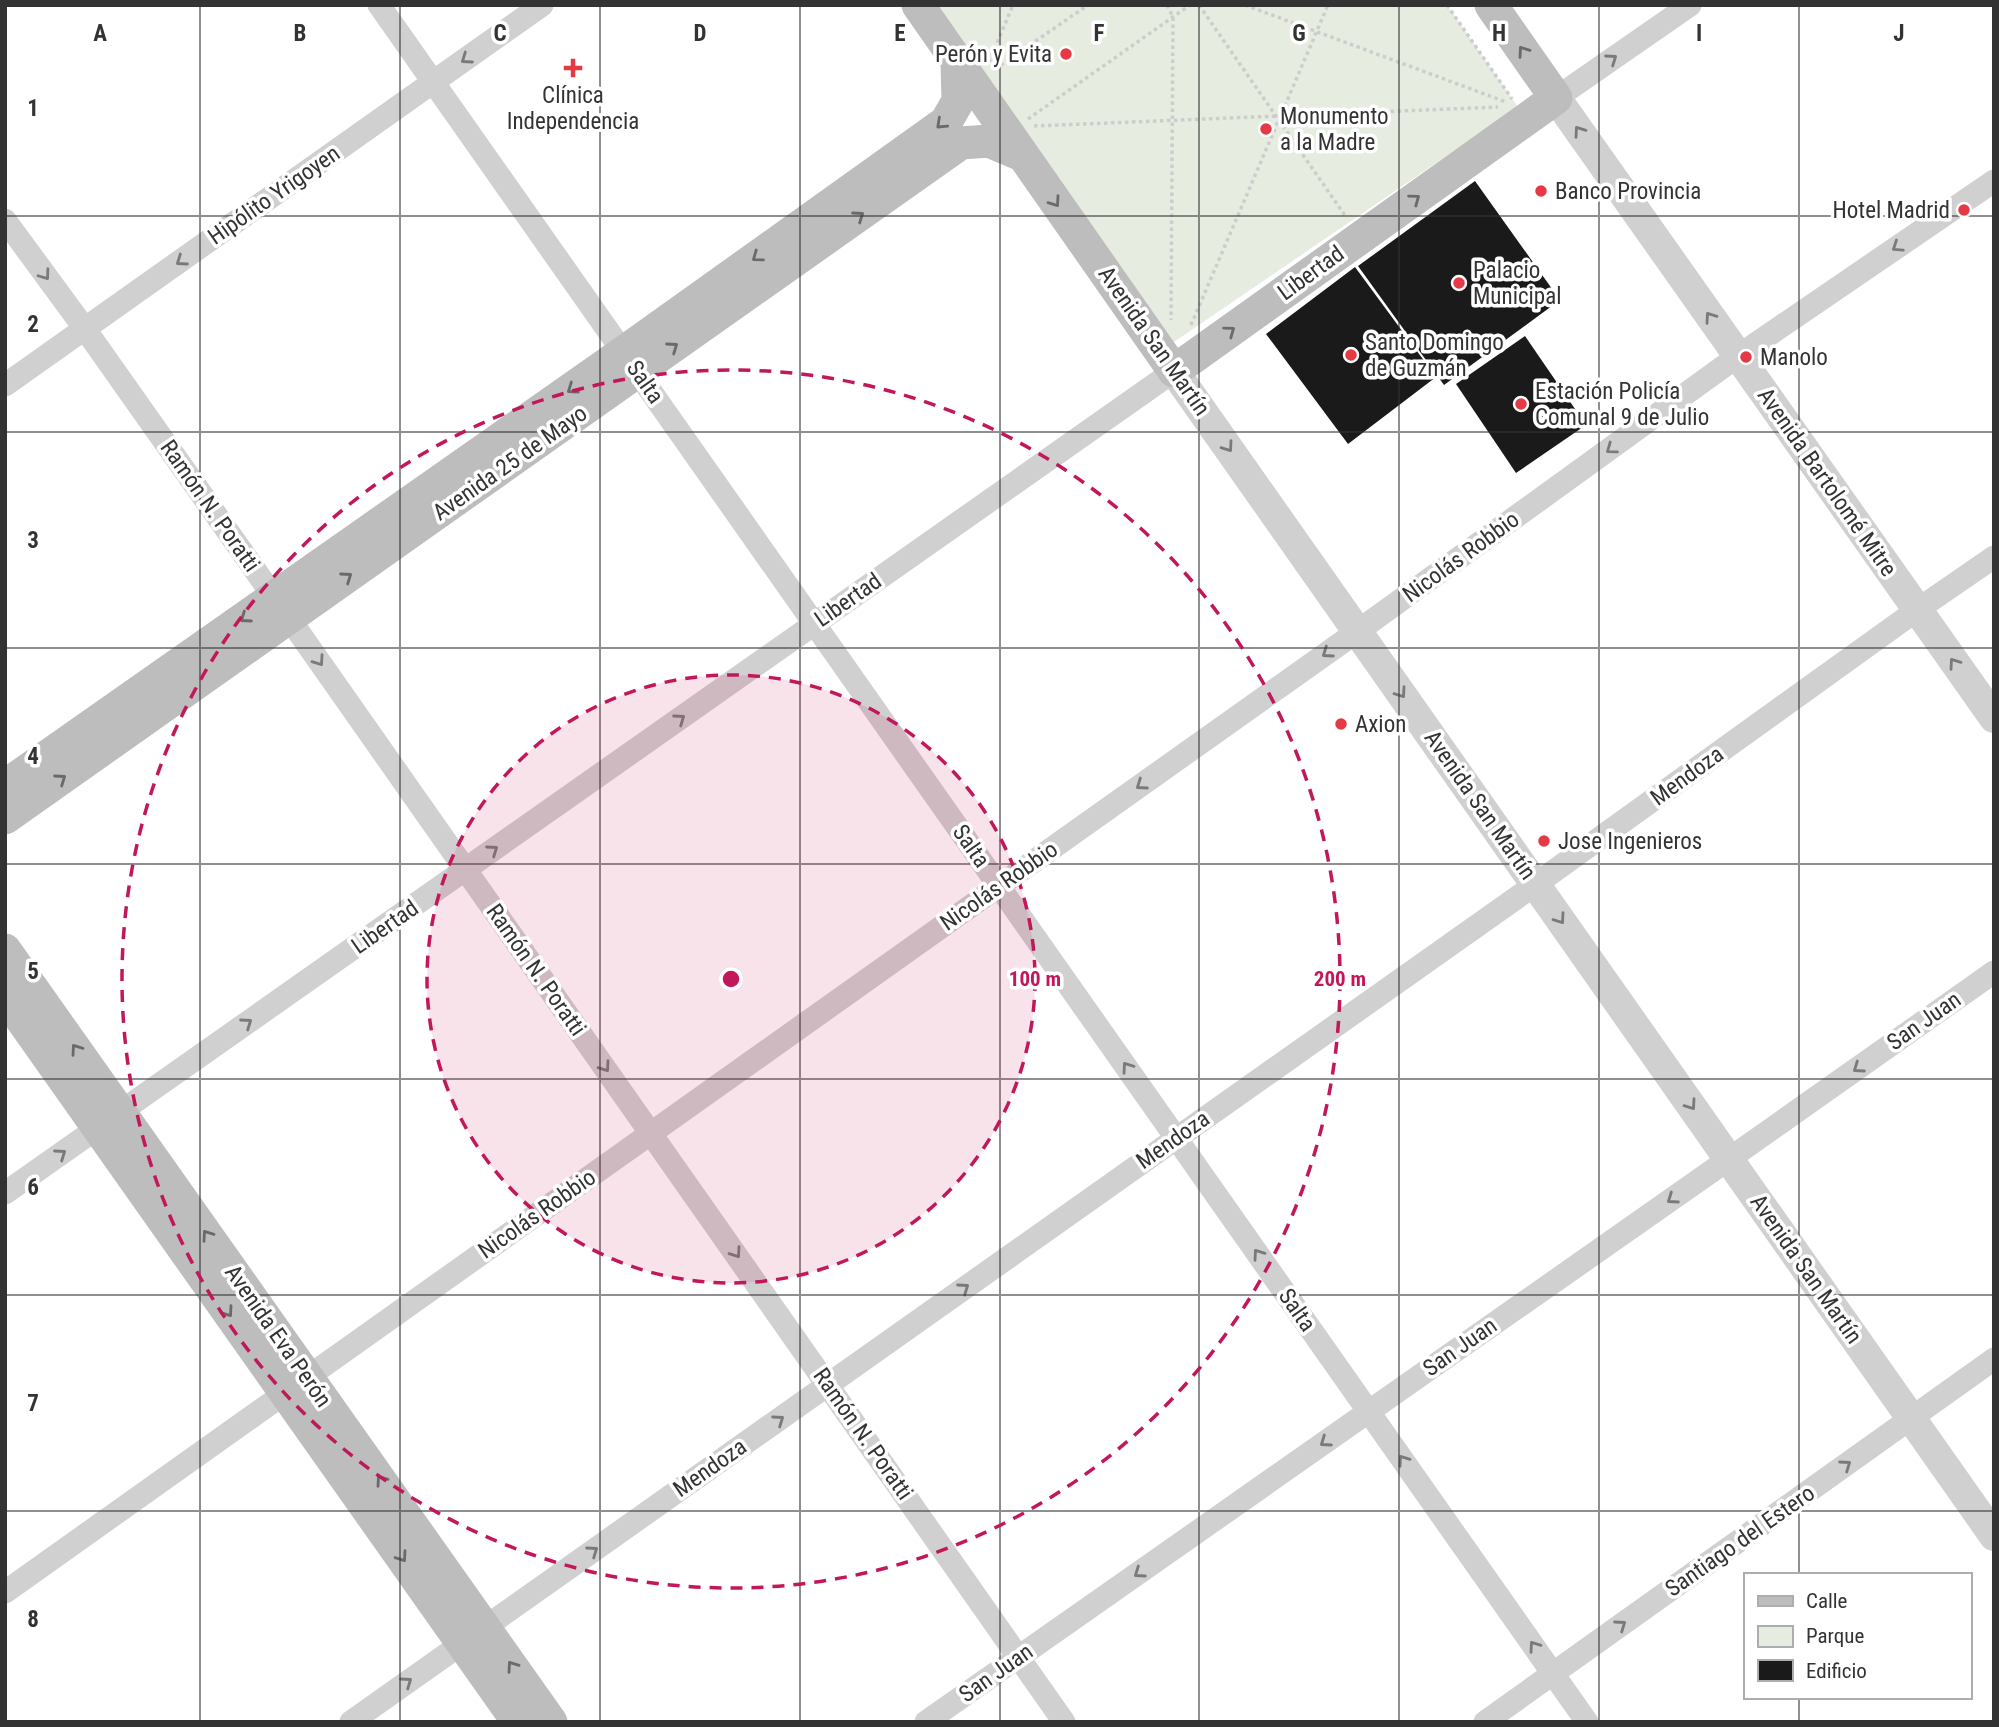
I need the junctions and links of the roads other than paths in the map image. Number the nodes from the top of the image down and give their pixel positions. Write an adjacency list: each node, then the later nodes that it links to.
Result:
1 (379, 5): 7 (street, Salta)
2 (542, 5): 7 (street, Hipólito Yrigoyen, one-way to 7)
3 (918, 5): 6 (main road, Avenida San Martín)
4 (1491, 5): 8 (main road, Avenida Bartolomé Mitre, one-way to 4)
5 (1690, 5): 8 (street, Libertad, one-way to 5)
6 (973, 63): 9 (main road, Avenida San Martín); 14 (main road, Avenida 25 de Mayo, one-way to 14)
7 (434, 81): 12 (street, Hipólito Yrigoyen, one-way to 12); 14 (street, Salta)
8 (1556, 98): 13 (street, Avenida Bartolomé Mitre, one-way to 8); 15 (main road, Libertad, one-way to 8)
9 (1024, 136): 14 (main road, Avenida 25 de Mayo, one-way to 9); 15 (main road, Avenida San Martín, one-way to 15)
10 (1994, 181): 13 (street, Nicolás Robbio, one-way to 13)
11 (5, 220): 12 (street, Ramón N. Poratti, one-way to 12)
12 (85, 329): 16 (street, Hipólito Yrigoyen); 18 (street, Ramón N. Poratti)
13 (1738, 356): 19 (street, Avenida Bartolomé Mitre); 21 (street, Nicolás Robbio, one-way to 21)
14 (631, 362): 18 (main road, Avenida 25 de Mayo); 20 (street, Salta)
15 (1174, 371): 20 (street, Libertad); 21 (street, Avenida San Martín, one-way to 21)
16 (5, 385)
17 (1994, 557): 19 (street, Mendoza)
18 (281, 608): 23 (main road, Avenida 25 de Mayo, one-way to 23); 24 (main road, Avenida 25 de Mayo, one-way to 18); 25 (street, Ramón N. Poratti, one-way to 25)
19 (1917, 610): 22 (street, Avenida Bartolomé Mitre, one-way to 19); 26 (street, Mendoza)
20 (816, 624): 25 (street, Libertad, one-way to 20); 27 (street, Salta)
21 (1358, 631): 26 (street, Avenida San Martín, one-way to 26); 27 (street, Nicolás Robbio, one-way to 27)
22 (1994, 718)
23 (5, 786)
24 (5, 818)
25 (466, 870): 31 (street, Libertad, one-way to 25); 32 (street, Ramón N. Poratti, one-way to 32)
26 (1536, 884): 33 (street, Mendoza); 34 (street, Avenida San Martín, one-way to 34)
27 (1000, 886): 32 (street, Nicolás Robbio); 33 (street, Salta, one-way to 27)
28 (5, 950): 31 (main road, Avenida Eva Perón, one-way to 28)
29 (1994, 972): 34 (street, San Juan, one-way to 34)
30 (5, 996): 31 (main road, Avenida Eva Perón)
31 (109, 1120): 35 (street, Libertad, one-way to 31); 38 (main road, Avenida Eva Perón)
32 (652, 1133): 37 (street, Ramón N. Poratti, one-way to 37); 38 (street, Nicolás Robbio)
33 (1177, 1138): 37 (street, Mendoza, one-way to 33); 39 (street, Salta, one-way to 33)
34 (1729, 1160): 39 (street, San Juan, one-way to 39); 40 (street, Avenida San Martín)
35 (5, 1193)
36 (1994, 1359): 40 (street, Santiago del Estero)
37 (829, 1384): 43 (street, Mendoza, one-way to 37); 44 (street, Ramón N. Poratti)
38 (297, 1385): 42 (street, Nicolás Robbio); 43 (main road, Avenida Eva Perón)
39 (1368, 1411): 44 (street, San Juan, one-way to 44); 45 (street, Salta, one-way to 39)
40 (1912, 1419): 41 (street, Avenida San Martín); 45 (street, Santiago del Estero, one-way to 40)
41 (1994, 1536)
42 (5, 1592)
43 (474, 1635): 46 (street, Mendoza, one-way to 43); 47 (main road, Avenida Eva Perón); 48 (main road, Avenida Eva Perón, one-way to 43)
44 (1019, 1658): 49 (street, San Juan); 50 (street, Ramón N. Poratti)
45 (1553, 1674): 51 (street, Santiago del Estero); 52 (street, Salta)
46 (351, 1722)
47 (518, 1722)
48 (551, 1722)
49 (926, 1722)
50 (1064, 1722)
51 (1485, 1722)
52 (1587, 1722)

